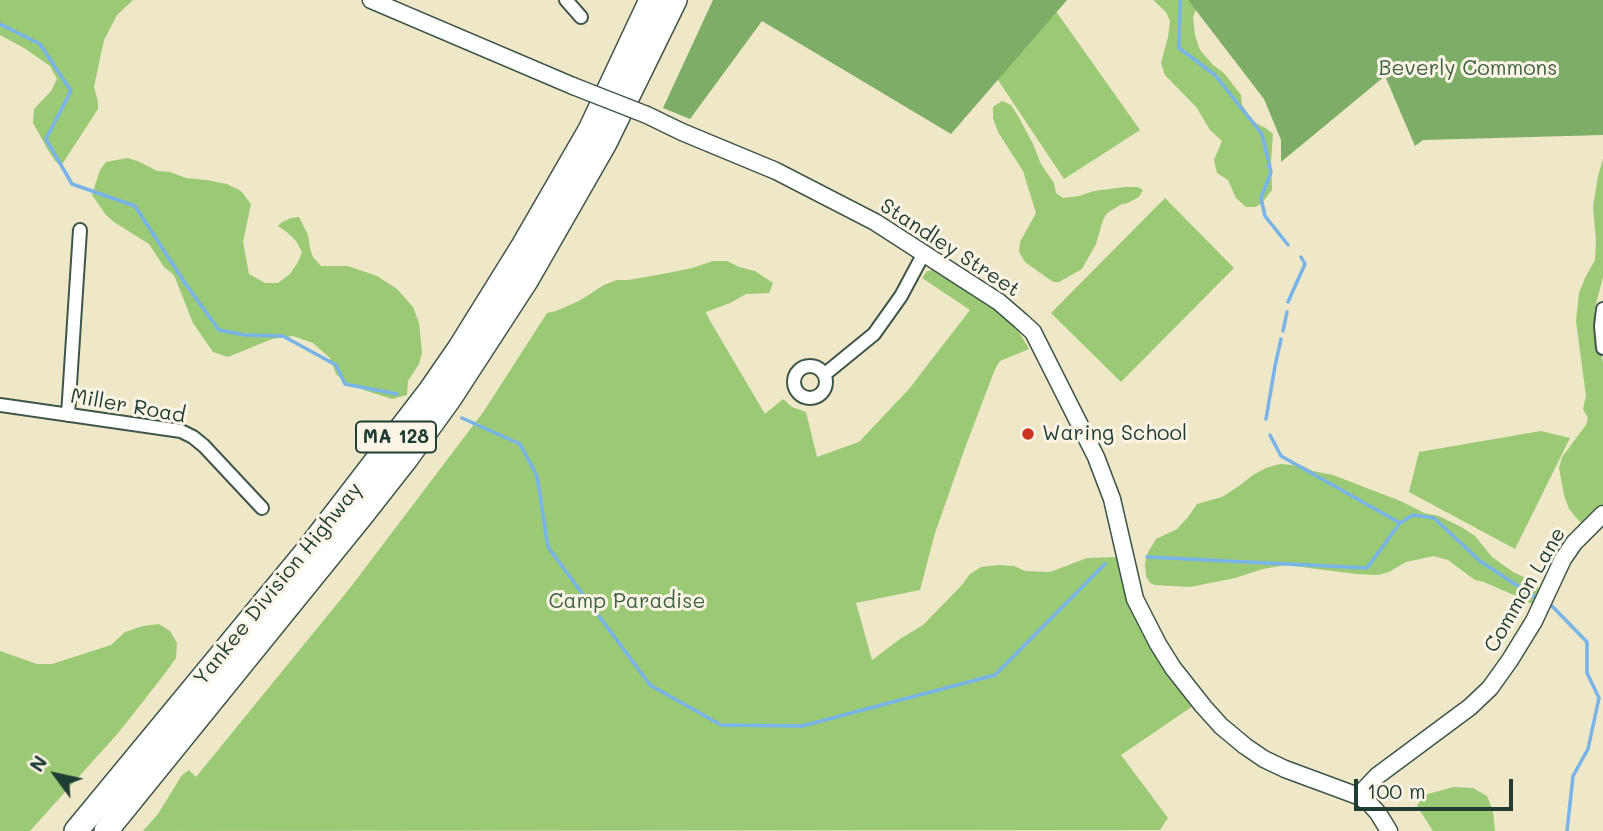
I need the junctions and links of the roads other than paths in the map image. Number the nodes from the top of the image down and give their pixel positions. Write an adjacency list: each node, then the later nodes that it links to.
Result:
1 (371, 0): 7 (street, Standley Street, bridge)
2 (566, 0): 5 (street)
3 (651, 0): 16 (highway, Yankee Division Highway / MA 128)
4 (675, 0): 17 (highway, Yankee Division Highway / MA 128)
5 (582, 17)
6 (80, 230): 12 (street)
7 (924, 253): 10 (street); 15 (street, Standley Street)
8 (1603, 309): 9 (street)
9 (1603, 348)
10 (825, 374)
11 (0, 405): 12 (street, Miller Road)
12 (68, 415): 13 (street, Miller Road)
13 (262, 509)
14 (1603, 514): 15 (street, Common Lane)
15 (1358, 796): 18 (street)
16 (76, 831)
17 (106, 831)
18 (1388, 831)

